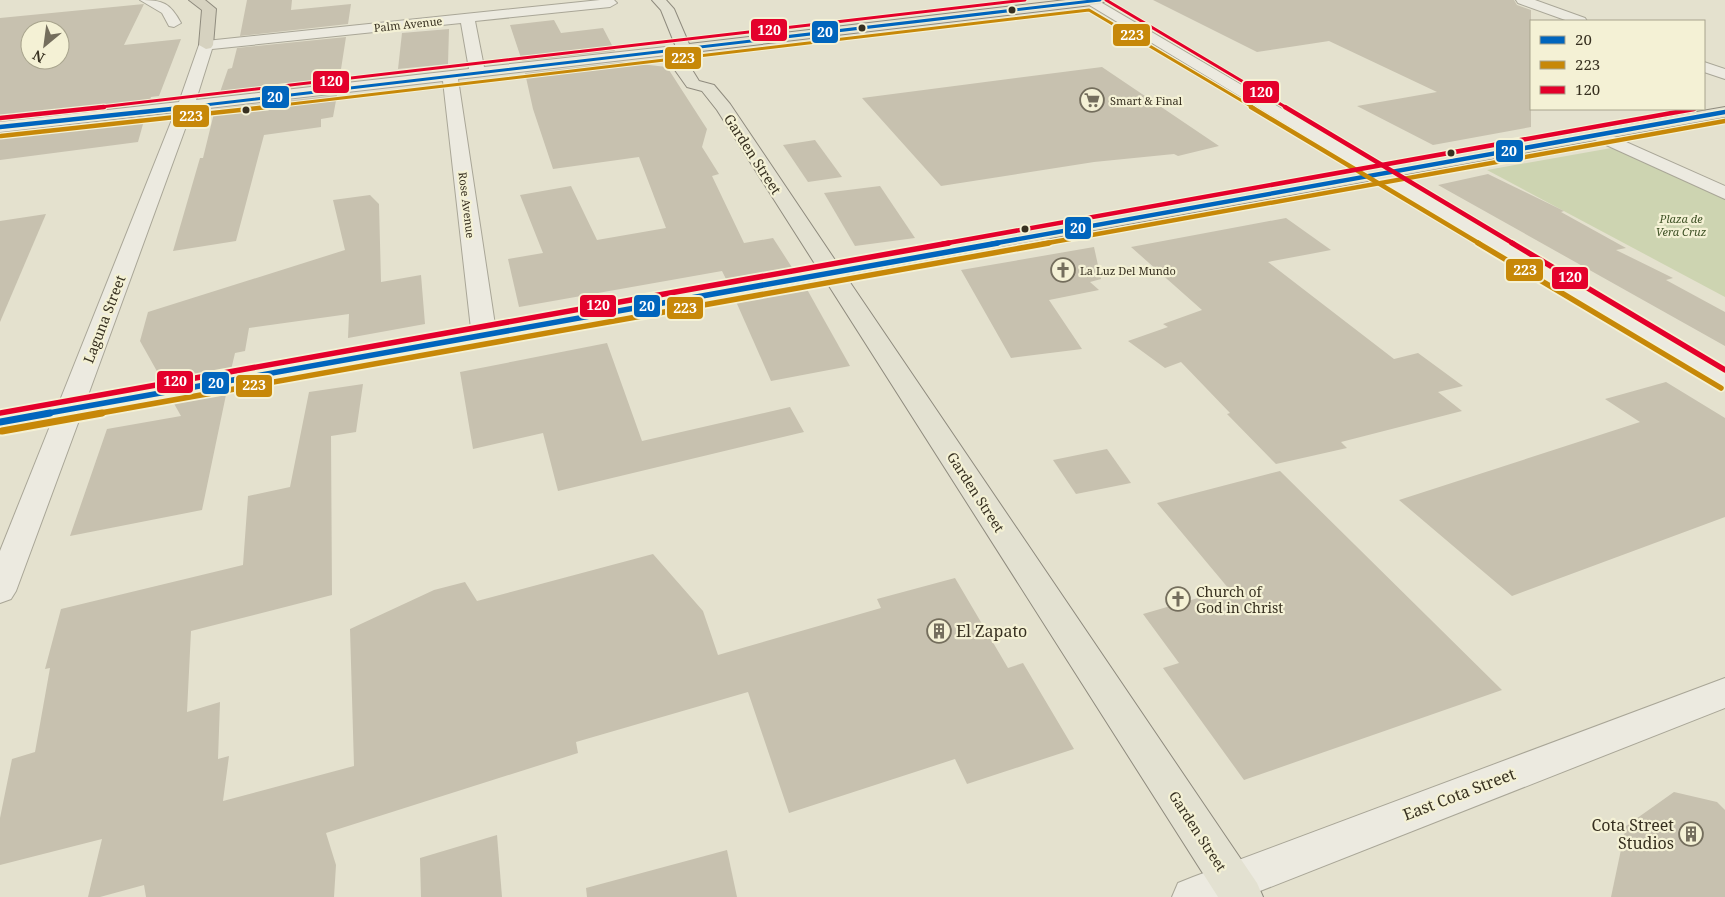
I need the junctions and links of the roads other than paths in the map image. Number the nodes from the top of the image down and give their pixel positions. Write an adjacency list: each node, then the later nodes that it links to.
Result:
1 (147, 0): 9 (street)
2 (196, 0): 10 (highway)
3 (659, 0): 11 (main road, Garden Street)
4 (1093, 0): 11 (main road); 20 (street)
5 (1522, 0): 8 (street)
6 (610, 3): 7 (street, Palm Avenue)
7 (467, 18): 10 (street, Palm Avenue); 13 (street)
8 (1577, 20)
9 (174, 23)
10 (206, 45): 16 (street, Laguna Street)
11 (685, 51): 13 (street); 22 (main road, Garden Street)
12 (1705, 67): 14 (street)
13 (477, 72): 15 (street)
14 (1725, 74)
15 (450, 76): 16 (street); 23 (street, Rose Avenue)
16 (183, 108): 18 (street); 25 (street, Laguna Street)
17 (1725, 112): 19 (main road)
18 (0, 127)
19 (1599, 135): 20 (main road); 21 (street)
20 (1381, 175): 22 (main road); 24 (street)
21 (1725, 193)
22 (830, 271): 23 (street); 29 (main road, Garden Street)
23 (484, 334): 25 (street)
24 (1725, 380)
25 (70, 409): 26 (street); 27 (street, Laguna Street)
26 (0, 422)
27 (0, 591)
28 (1725, 693): 29 (street, East Cota Street)
29 (1237, 890): 30 (street, East Cota Street)
30 (1193, 897)

